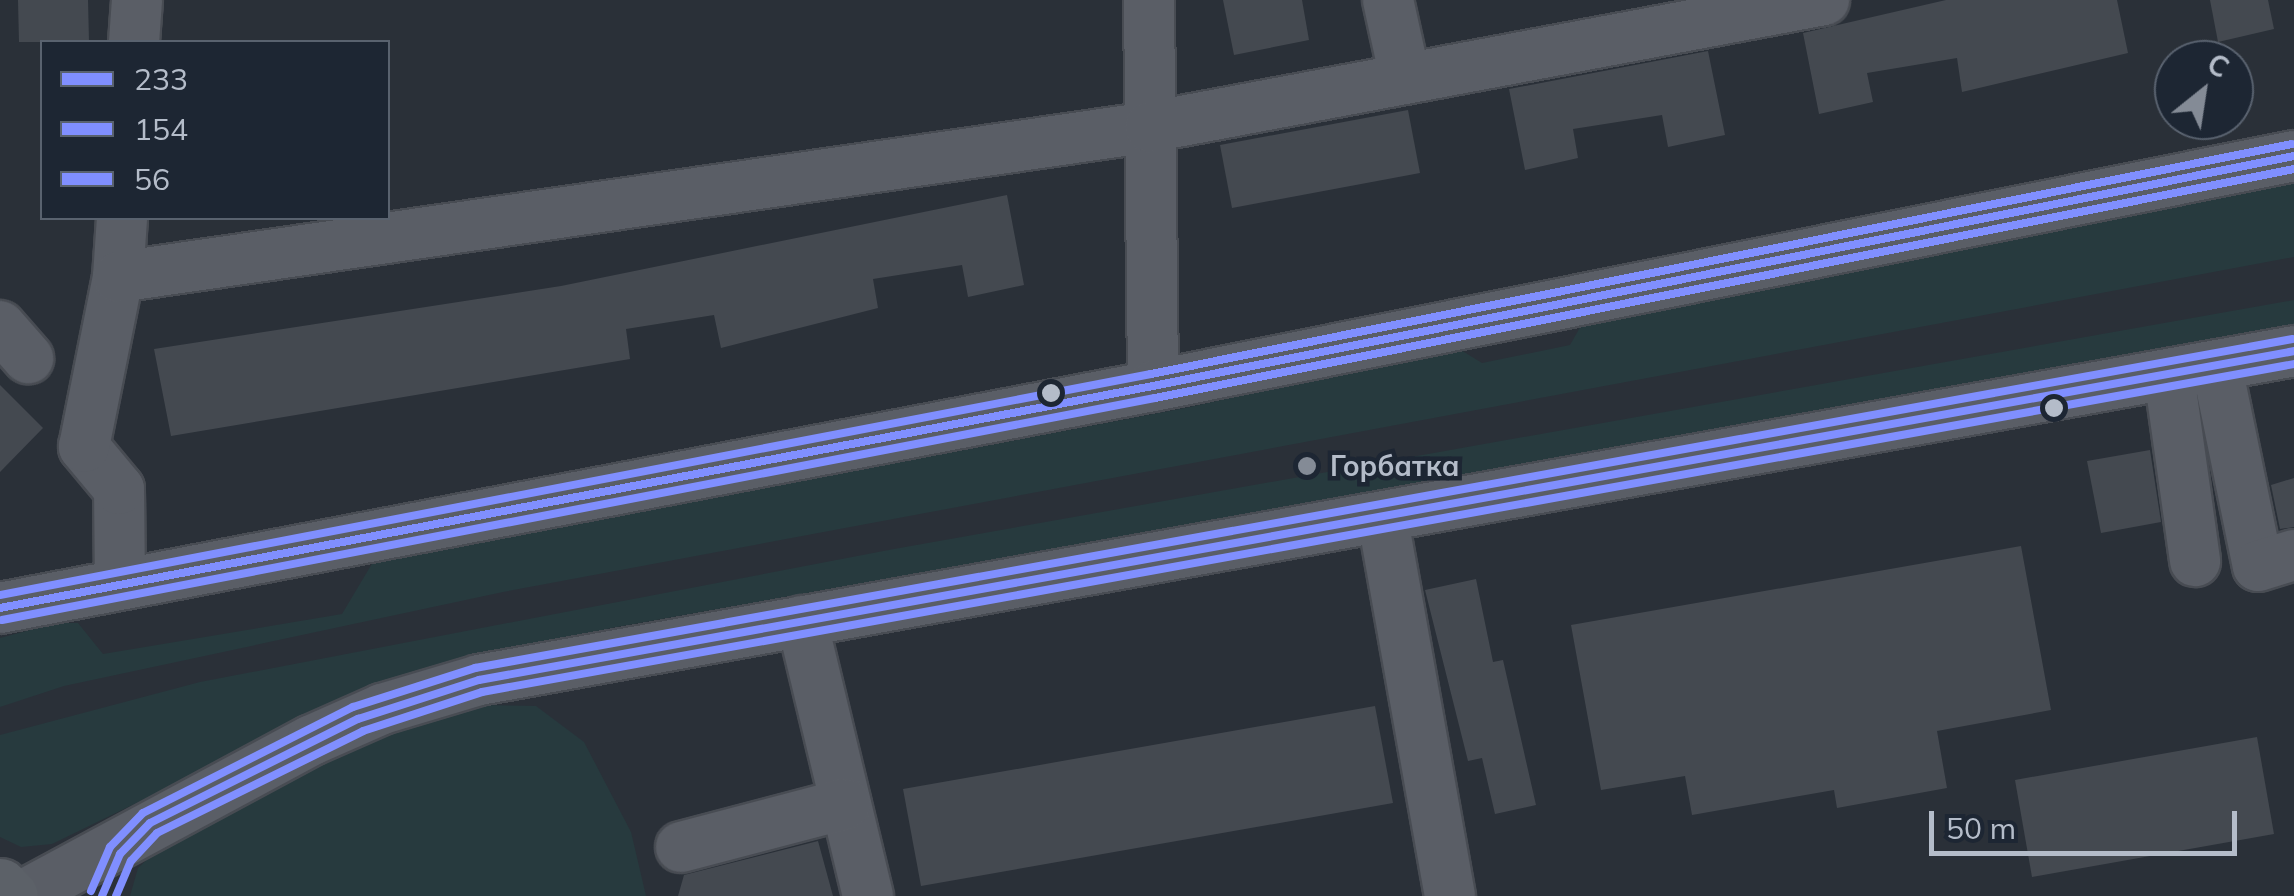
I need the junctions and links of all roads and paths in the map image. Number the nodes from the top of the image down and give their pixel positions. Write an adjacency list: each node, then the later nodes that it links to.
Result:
1 (137, 0): 5 (street)
2 (1149, 0): 7 (street)
3 (1388, 0): 6 (street)
4 (1824, 0): 6 (street)
5 (134, 40)
6 (1405, 77): 7 (street)
7 (1150, 126): 10 (street); 13 (street)
8 (2294, 156): 13 (street)
9 (122, 220): 10 (street)
10 (118, 278): 17 (street)
11 (2294, 350): 12 (street)
12 (2193, 371): 14 (street); 15 (street); 16 (street)
13 (1153, 386): 17 (street)
14 (1382, 520): 19 (street); 28 (street)
15 (2294, 556)
16 (2195, 561)
17 (120, 584): 18 (street)
18 (0, 608)
19 (802, 622): 20 (street); 21 (street)
20 (846, 804): 22 (street); 27 (street)
21 (150, 823): 25 (street); 26 (street)
22 (681, 848)
23 (0, 886): 24 (main road)
24 (10, 896)
25 (22, 896)
26 (102, 896)
27 (868, 896)
28 (1450, 896)

